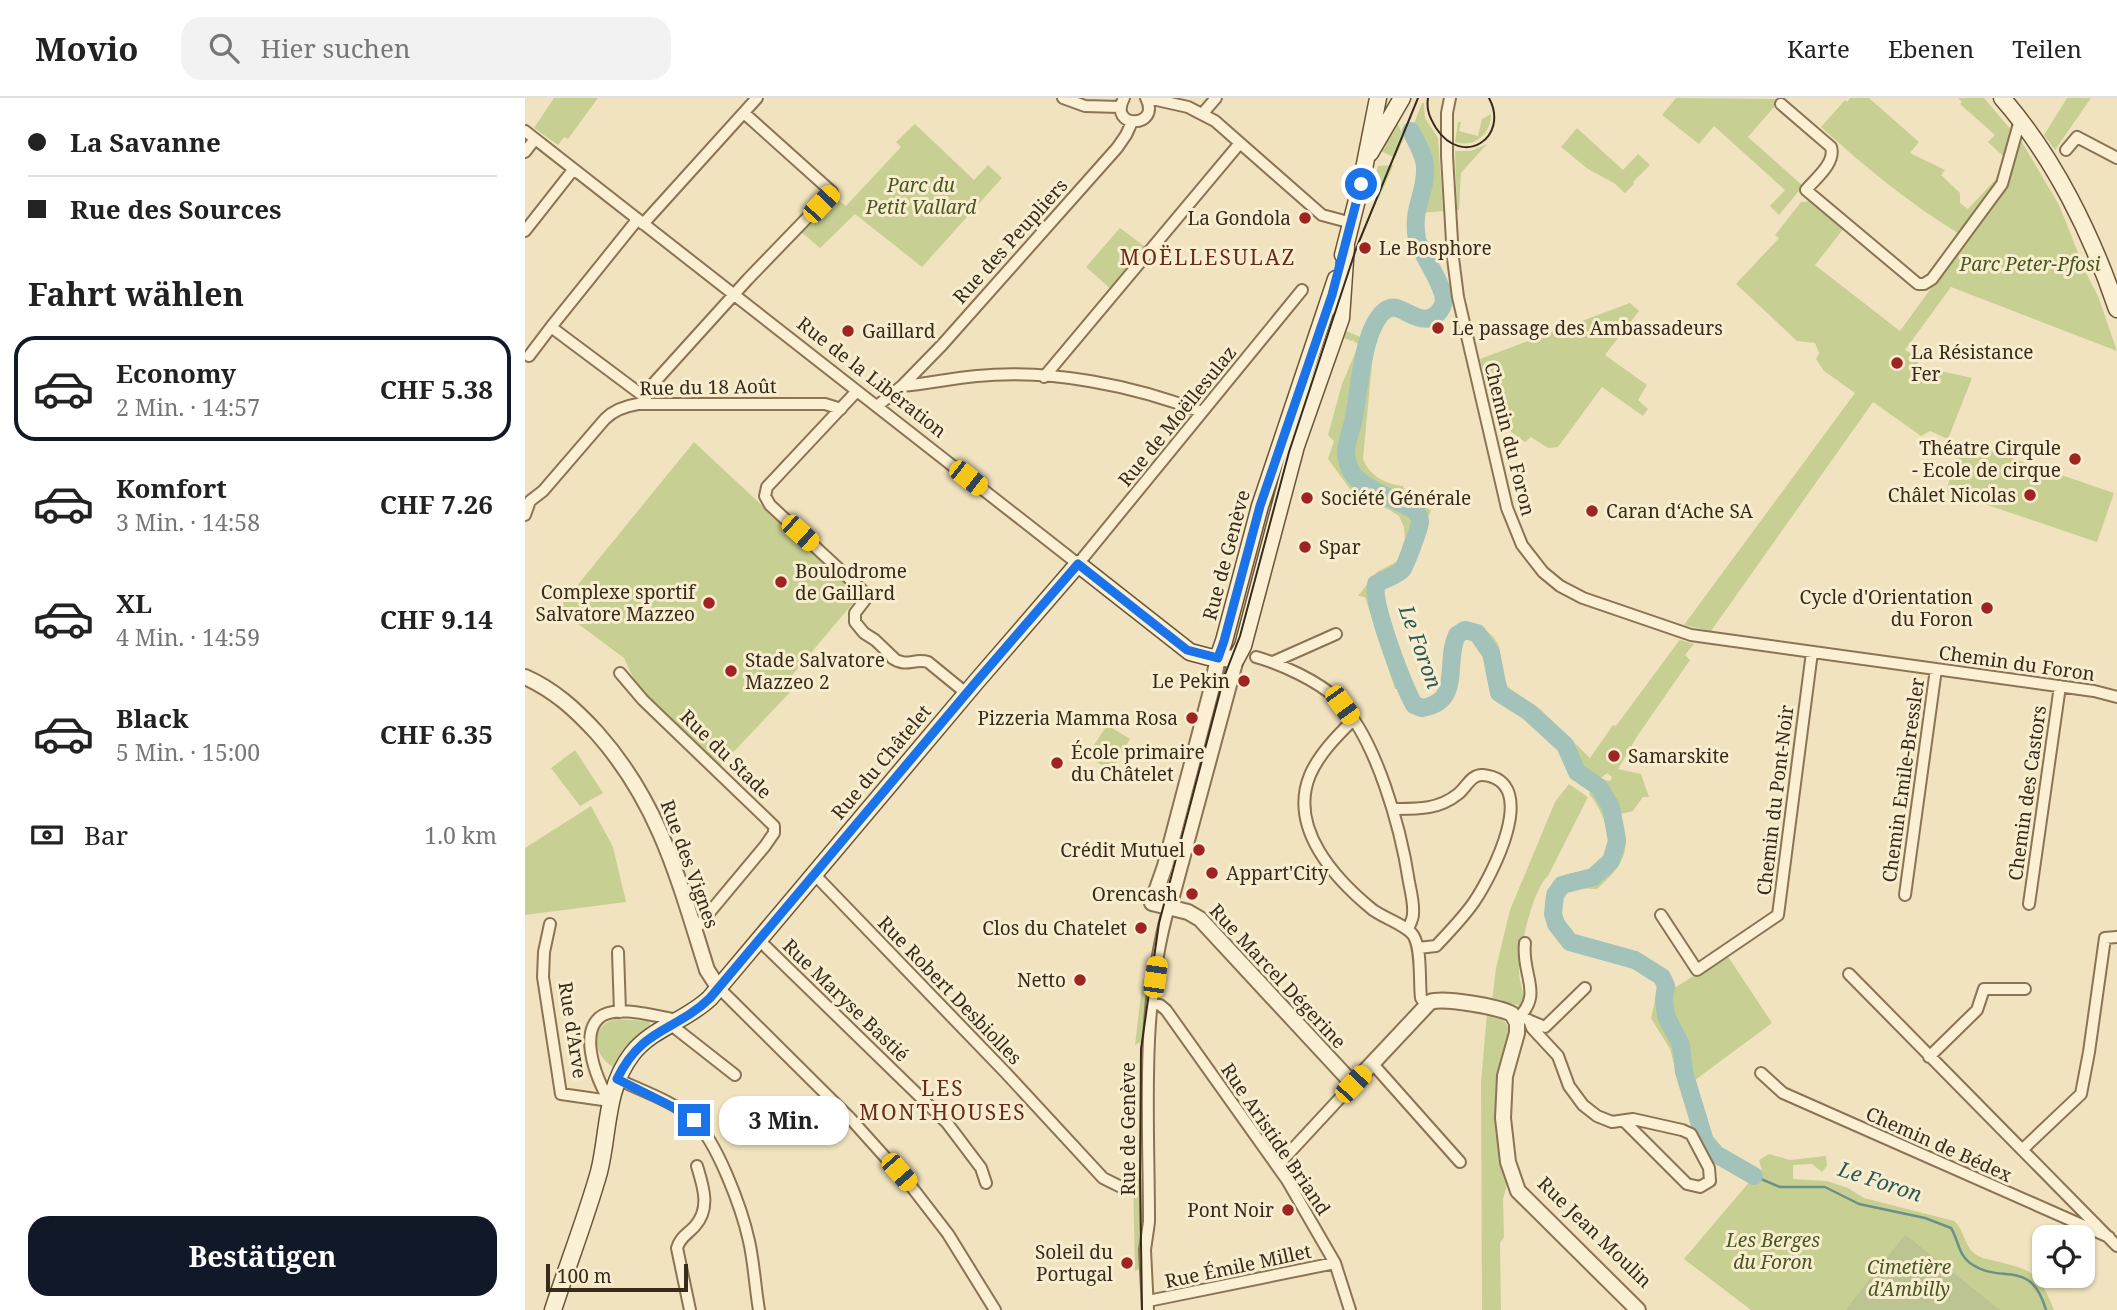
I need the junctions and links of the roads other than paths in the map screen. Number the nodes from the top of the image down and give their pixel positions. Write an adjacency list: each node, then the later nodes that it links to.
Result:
1 (757, 98): 12 (street)
2 (1063, 98): 8 (street)
3 (1147, 98): 13 (street); 15 (street, Rue des Peupliers)
4 (1216, 98): 13 (street)
5 (1450, 98): 17 (street, Chemin du Foron)
6 (1456, 98): 17 (street, Chemin du Foron)
7 (2003, 98): 14 (main road)
8 (1122, 102): 15 (street)
9 (1377, 104): 11 (main road); 22 (main road, Rue de Genève)
10 (1781, 104): 14 (street)
11 (1398, 107): 22 (main road, Rue de Genève)
12 (744, 113): 25 (street); 31 (street)
13 (1203, 113): 19 (street)
14 (2020, 120): 28 (main road)
15 (1132, 122): 35 (street, Rue des Peupliers)
16 (525, 131): 18 (street, Rue de la Libération)
17 (1447, 134): 48 (street, Chemin du Foron)
18 (535, 139): 21 (street); 24 (street, Rue de la Libération)
19 (1240, 143): 26 (street); 36 (street)
20 (2066, 150): 23 (street)
21 (525, 152)
22 (1367, 158): 26 (main road, Rue de Genève)
23 (2117, 158)
24 (573, 170): 25 (street, Rue de la Libération); 27 (street)
25 (640, 222): 31 (street, Rue de la Libération); 33 (street)
26 (1352, 223): 29 (main road, Rue de Genève)
27 (525, 231)
28 (2112, 278): 32 (main road)
29 (1339, 282): 50 (main road, Rue de Genève); 51 (main road, Rue de Genève)
30 (1302, 290): 43 (street, Rue de Moëllesulaz)
31 (733, 295): 39 (street, Rue de la Libération); 40 (street)
32 (2117, 309)
33 (551, 327): 34 (street); 40 (street)
34 (529, 356)
35 (922, 366): 37 (street); 38 (street, Rue des Peupliers)
36 (1044, 377): 37 (street); 43 (street)
37 (937, 382): 38 (street)
38 (902, 386): 41 (street, Rue des Peupliers)
39 (857, 391): 41 (street, Rue de la Libération); 42 (street)
40 (645, 400): 42 (street, Rue du 18 Août); 44 (street, Rue du 18 Août)
41 (877, 406): 46 (street, Rue de la Libération)
42 (841, 409): 57 (street)
43 (1202, 412): 46 (street, Rue de Moëllesulaz)
44 (528, 499): 45 (street, Rue du 18 Août)
45 (525, 515)
46 (1078, 564): 50 (main road, Rue de la Libération); 57 (main road, Rue du Châtelet)
47 (1335, 634): 52 (street)
48 (1812, 652): 53 (street, Chemin du Foron); 65 (street, Chemin du Pont-Noir)
49 (1256, 657): 52 (street)
50 (1218, 658): 51 (main road, Rue de la Libération); 64 (street, Rue de Genève)
51 (1236, 659): 64 (street, Rue de Genève)
52 (1273, 662): 59 (street)
53 (1936, 669): 56 (street, Chemin du Foron); 62 (street, Chemin Emile-Bressler)
54 (619, 673): 68 (street, Rue du Stade)
55 (525, 677): 68 (street, Rue des Vignes)
56 (2060, 687): 58 (street, Chemin du Foron); 63 (street, Chemin des Castors)
57 (966, 693): 61 (main road, Rue du Châtelet)
58 (2117, 697)
59 (1353, 720): 60 (street); 67 (street)
60 (1393, 808): 67 (street); 72 (street)
61 (815, 875): 70 (main road, Rue du Châtelet); 97 (street, Rue Robert Desbiolles)
62 (1905, 895)
63 (2029, 904)
64 (1169, 907): 78 (street, Rue de Genève); 88 (street, Rue Marcel Dégerine)
65 (1661, 915)
66 (550, 924): 89 (street, Rue d'Arve)
67 (1408, 929): 72 (street)
68 (694, 930): 75 (street, Rue des Vignes)
69 (2117, 937): 91 (street, Chemin de Bédex)
70 (759, 940): 75 (main road, Rue du Châtelet); 95 (street, Rue Maryse Bastié)
71 (1525, 943): 81 (street)
72 (1417, 948): 79 (street)
73 (618, 952): 80 (street)
74 (1849, 974): 83 (street, Chemin de Bédex)
75 (718, 987): 82 (main road, Rue d'Arve); 104 (street)
76 (1585, 988): 81 (street)
77 (2025, 989): 83 (street)
78 (1151, 1003): 94 (street, Rue Aristide Briand); 100 (street, Rue de Genève)
79 (1426, 1005): 81 (street); 84 (street)
80 (620, 1012): 82 (street); 89 (street, Rue d'Arve)
81 (1523, 1020): 90 (street); 96 (street, Rue Jean Moulin)
82 (674, 1022): 86 (street); 87 (main road, Rue d'Arve)
83 (1929, 1057): 91 (street, Chemin de Bédex)
84 (1372, 1063): 88 (street); 92 (street)
85 (1761, 1073): 98 (street, Chemin de Bédex)
86 (735, 1075)
87 (617, 1079): 89 (main road, Rue d'Arve); 103 (street)
88 (1353, 1084): 94 (street)
89 (610, 1101): 101 (main road, Rue d'Arve)
90 (1624, 1121): 90 (street)
91 (2023, 1149): 98 (street, Chemin de Bédex)
92 (1460, 1162)
93 (697, 1166): 102 (street)
94 (1277, 1166): 99 (street, Rue Aristide Briand)
95 (986, 1183)
96 (1515, 1183): 106 (street, Rue Jean Moulin); 107 (street, Rue Jean Moulin)
97 (1119, 1186)
98 (2113, 1242)
99 (1335, 1263): 100 (street, Rue Émile Millet); 105 (street, Rue Aristide Briand)
100 (1148, 1306)
101 (553, 1310)
102 (690, 1310)
103 (759, 1310)
104 (995, 1310)
105 (1350, 1310)
106 (1637, 1310)
107 (1647, 1310)

